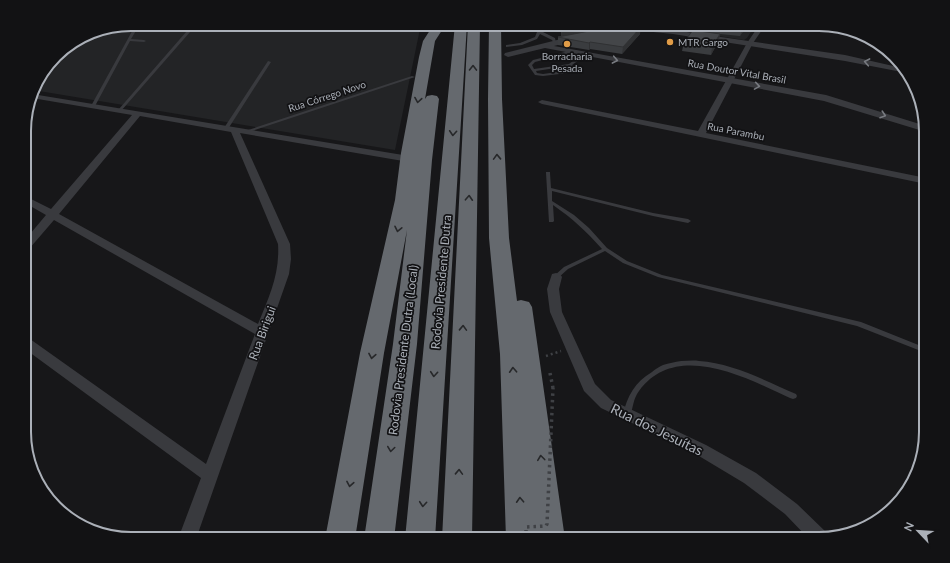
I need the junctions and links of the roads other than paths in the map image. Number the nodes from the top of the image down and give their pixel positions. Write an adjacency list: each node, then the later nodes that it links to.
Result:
1 (134, 31): 14 (lane)
2 (189, 31): 32 (lane)
3 (436, 31): 57 (highway, one-way to 57)
4 (440, 31): 37 (highway, Rodovia Presidente Dutra (Local))
5 (453, 31): 37 (highway)
6 (459, 31): 59 (highway, Rodovia Presidente Dutra, one-way to 59)
7 (474, 31): 60 (highway, Rodovia Presidente Dutra, one-way to 7)
8 (495, 31): 29 (highway)
9 (506, 31): 19 (highway)
10 (660, 31): 17 (street)
11 (758, 31): 17 (street)
12 (539, 32): 16 (lane); 19 (lane)
13 (585, 35): 16 (street)
14 (130, 40): 15 (lane); 31 (lane)
15 (144, 41)
16 (555, 42): 18 (street)
17 (750, 43): 24 (street, one-way to 17); 27 (street)
18 (541, 46): 19 (street); 20 (street, Rua Doutor Vital Brasil)
19 (507, 49): 29 (highway)
20 (573, 51): 21 (street, Rua Doutor Vital Brasil); 25 (lane)
21 (586, 54): 23 (lane); 27 (street, Rua Doutor Vital Brasil, one-way to 27)
22 (269, 62): 35 (lane)
23 (570, 66): 25 (lane); 25 (lane)
24 (898, 69)
25 (534, 70)
26 (413, 77): 35 (lane, Rua Córrego Novo)
27 (730, 81): 34 (street, Rua Doutor Vital Brasil, one-way to 34); 36 (street)
28 (37, 97): 31 (street)
29 (495, 99): 46 (highway, one-way to 29)
30 (542, 102): 36 (street, Rua Parambu)
31 (93, 106): 32 (street)
32 (120, 110): 33 (street)
33 (138, 113): 35 (street); 43 (street)
34 (919, 127)
35 (236, 129): 37 (street); 50 (street, Rua Birigui)
36 (700, 135): 39 (street, Rua Parambu)
37 (413, 159): 58 (highway, Rodovia Presidente Dutra (Local), one-way to 58)
38 (548, 173): 40 (lane)
39 (919, 180)
40 (549, 189): 41 (lane); 45 (lane)
41 (551, 202): 44 (lane); 48 (lane)
42 (31, 203): 43 (street)
43 (52, 215): 47 (street); 50 (street)
44 (551, 221)
45 (688, 221)
46 (499, 238): 61 (highway, one-way to 46); 62 (highway, one-way to 46)
47 (31, 240)
48 (605, 249): 49 (lane); 52 (lane)
49 (556, 277): 54 (street, Rua dos Jesuítas)
50 (262, 332): 55 (street, Rua Birigui)
51 (31, 346): 55 (street)
52 (919, 348)
53 (793, 396): 54 (lane)
54 (626, 415): 63 (street, Rua dos Jesuítas)
55 (211, 476): 56 (street, Rua Birigui)
56 (190, 532)
57 (341, 532)
58 (380, 532)
59 (421, 532)
60 (457, 532)
61 (521, 532)
62 (549, 532)
63 (814, 532)

